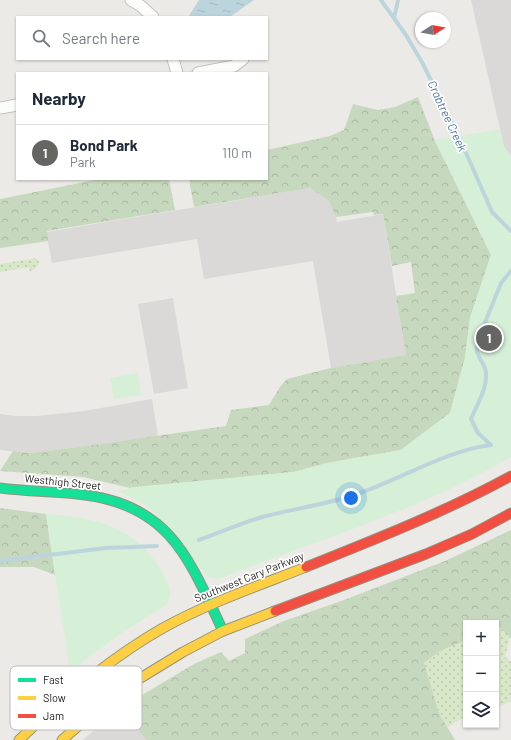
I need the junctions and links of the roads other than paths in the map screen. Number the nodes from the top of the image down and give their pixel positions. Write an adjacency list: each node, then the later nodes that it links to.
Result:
1 (131, 0): 2 (street)
2 (152, 16)
3 (174, 60): 5 (street)
4 (242, 60): 6 (street)
5 (177, 72)
6 (203, 72)
7 (16, 105): 8 (street)
8 (0, 108)
9 (511, 476): 12 (main road, Southwest Cary Parkway)
10 (0, 488): 12 (main road, Westhigh Street)
11 (511, 513): 13 (main road)
12 (211, 605): 13 (main road, Westhigh Street); 14 (main road, Southwest Cary Parkway)
13 (223, 631): 15 (main road)
14 (104, 666)
15 (142, 677)
16 (29, 730): 18 (main road, Southwest Cary Parkway)
17 (74, 730): 19 (main road)
18 (18, 740)
19 (62, 740)

